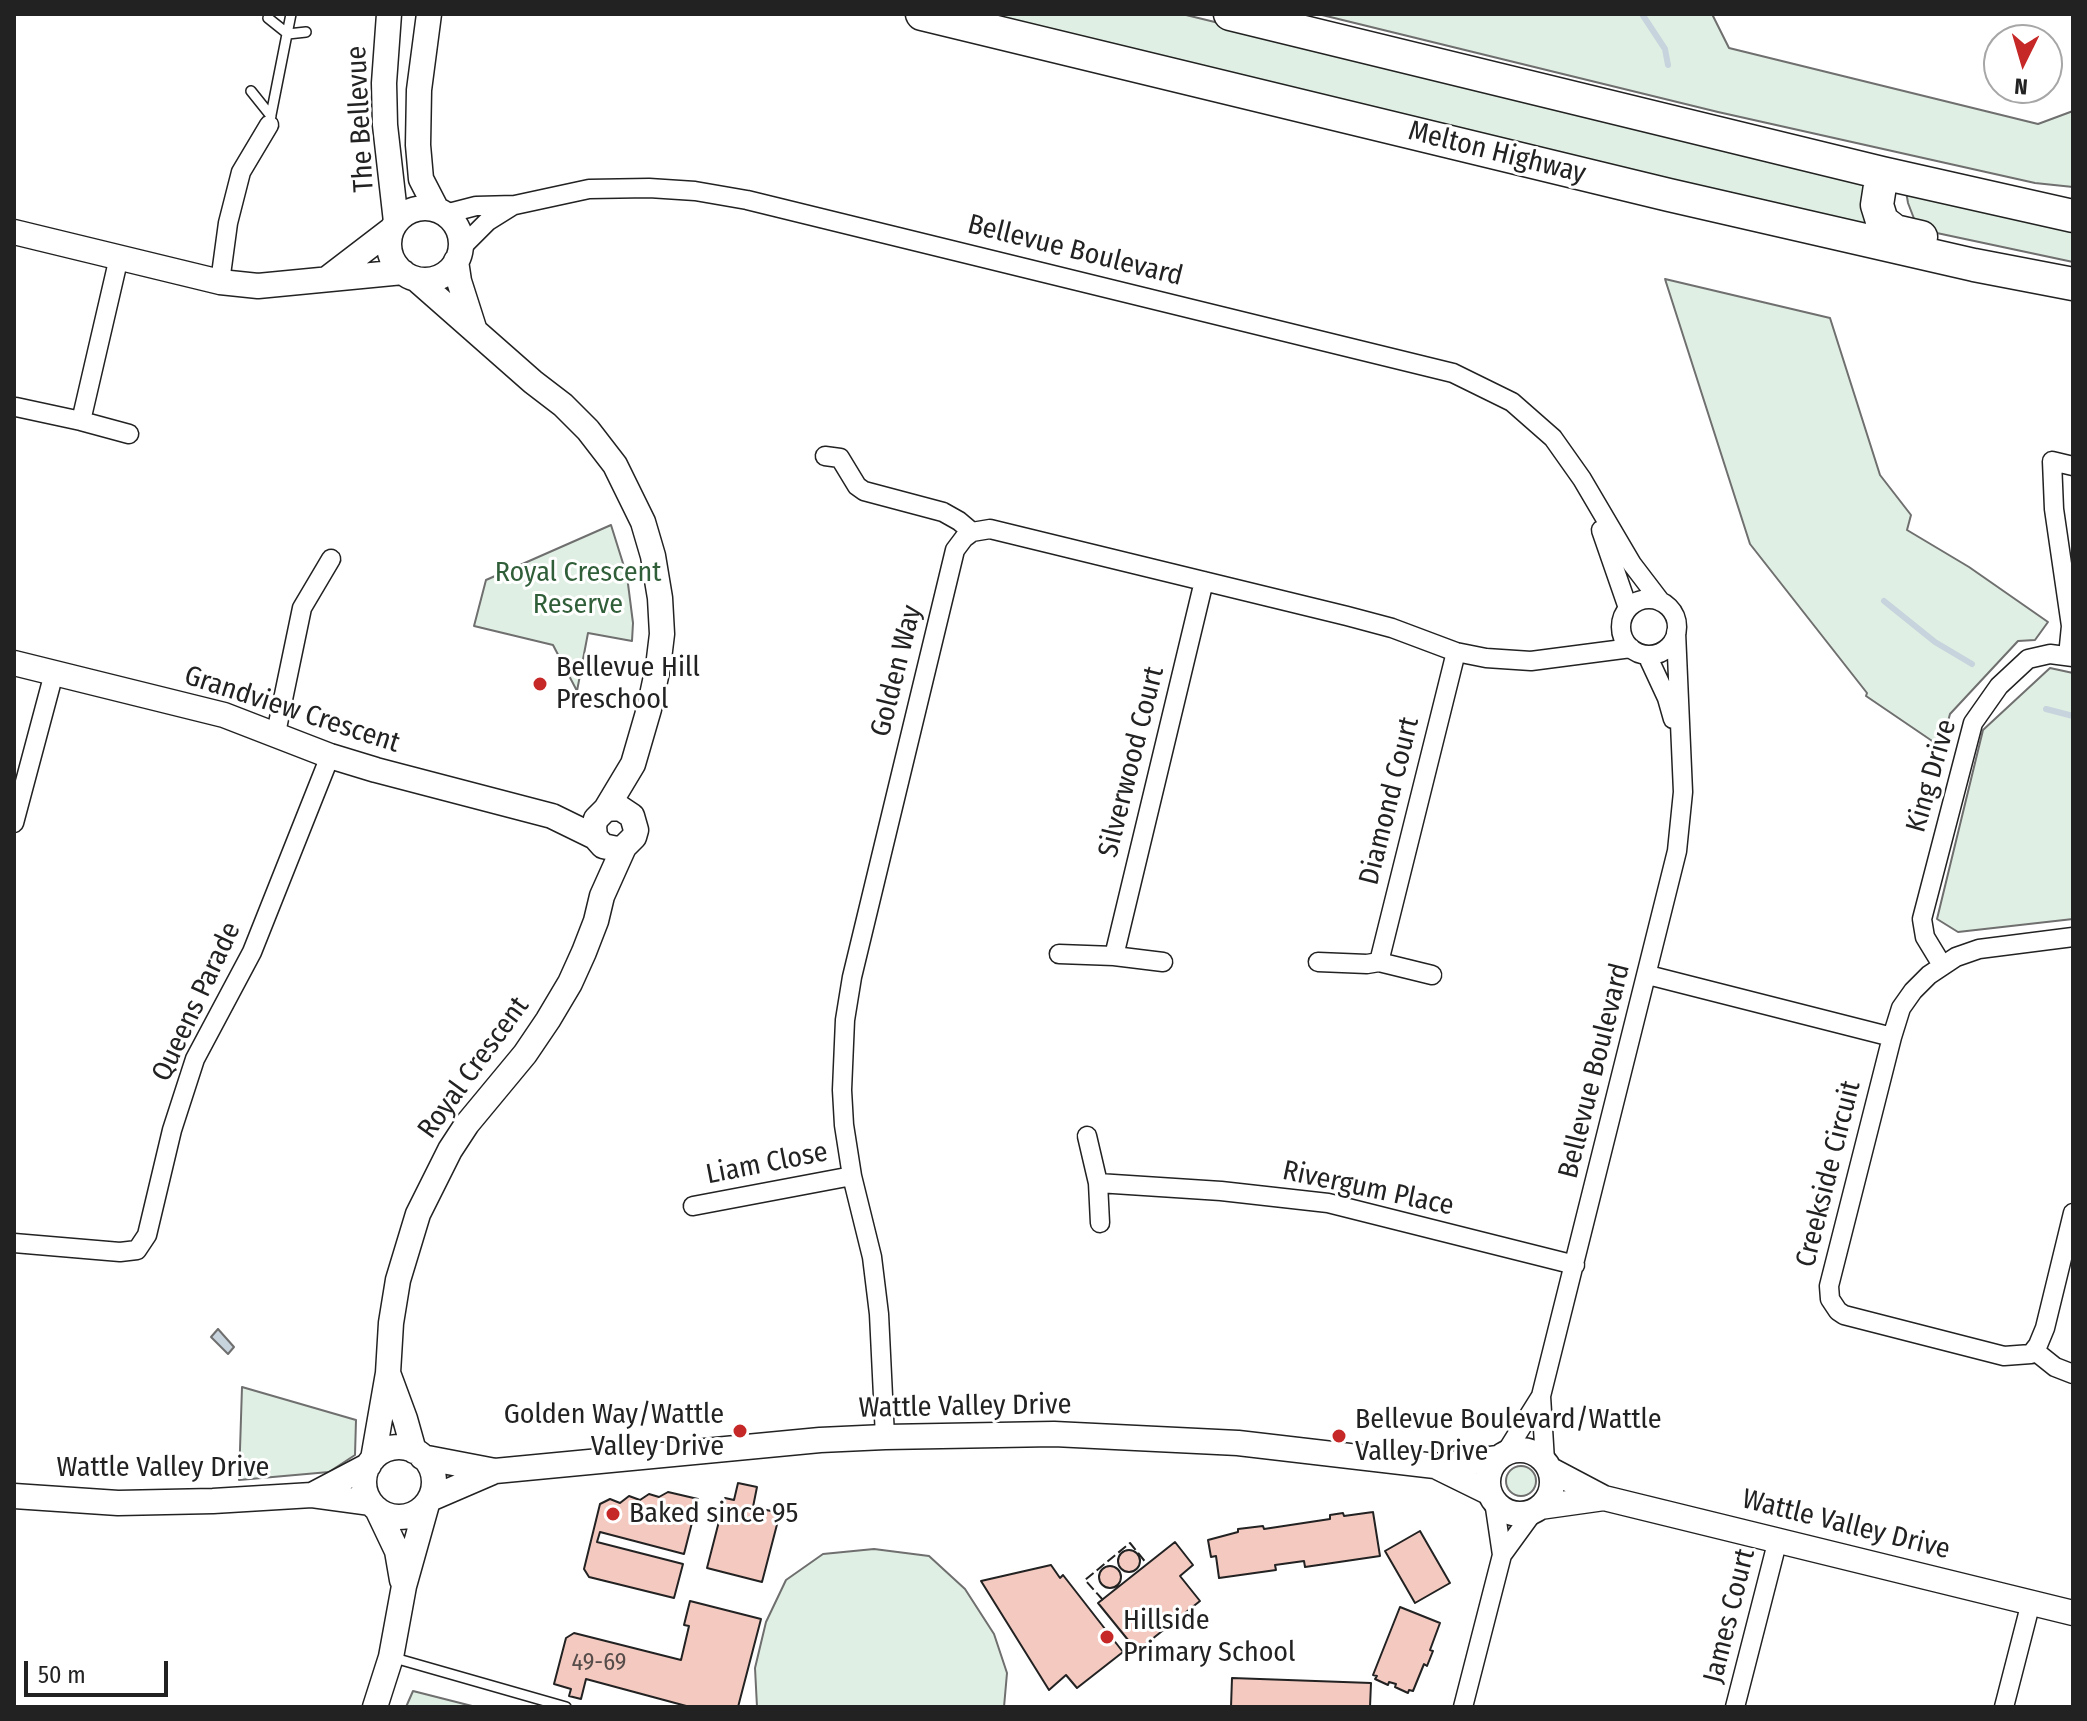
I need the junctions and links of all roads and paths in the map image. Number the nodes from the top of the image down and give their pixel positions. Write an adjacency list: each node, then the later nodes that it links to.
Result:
1 (291, 14): 8 (lane)
2 (389, 14): 15 (street, The Bellevue)
3 (429, 14): 13 (street, The Bellevue)
4 (922, 14): 23 (highway, Melton Highway)
5 (1230, 14): 11 (highway)
6 (268, 18): 8 (lane)
7 (306, 32): 8 (lane)
8 (288, 34): 10 (lane)
9 (251, 91): 10 (lane)
10 (270, 121): 22 (street)
11 (1882, 173): 14 (highway); 19 (highway)
12 (515, 205): 13 (street, Bellevue Boulevard); 17 (street, Bellevue Boulevard); 30 (street, Bellevue Boulevard)
13 (441, 212): 15 (street); 17 (street)
14 (2073, 216)
15 (394, 226): 20 (street); 21 (street)
16 (14, 232): 18 (street)
17 (459, 254): 20 (street); 24 (street)
18 (119, 257): 22 (street); 26 (street)
19 (2073, 270)
20 (409, 276): 21 (street); 24 (street)
21 (328, 278): 22 (street)
22 (220, 282)
23 (2073, 284)
24 (474, 328): 46 (street)
25 (16, 407): 26 (street)
26 (81, 421): 27 (street)
27 (129, 434)
28 (825, 456): 31 (street)
29 (2073, 466): 40 (street)
30 (1582, 479): 34 (street, Bellevue Boulevard); 35 (street, Bellevue Boulevard)
31 (972, 532): 33 (street); 63 (street, Golden Way)
32 (331, 559): 43 (street)
33 (1204, 581): 37 (street); 54 (street, Silverwood Court)
34 (1661, 602): 35 (street); 36 (street)
35 (1624, 616): 38 (street); 39 (street)
36 (1676, 632): 38 (street); 45 (street, Bellevue Boulevard)
37 (1456, 652): 39 (street); 57 (street, Diamond Court)
38 (1639, 652): 39 (street); 45 (street, Bellevue Boulevard)
39 (1569, 655)
40 (2070, 656): 58 (street, King Drive)
41 (14, 663): 42 (street, Grandview Crescent)
42 (54, 673): 43 (street, Grandview Crescent); 48 (street)
43 (276, 733): 44 (street, Grandview Crescent)
44 (330, 756): 49 (street, Grandview Crescent); 68 (street, Queens Parade)
45 (1682, 757): 60 (street, Bellevue Boulevard)
46 (633, 764): 47 (street); 49 (street)
47 (632, 816): 49 (street); 50 (street)
48 (14, 823)
49 (600, 825): 50 (street); 51 (street, Royal Crescent)
50 (624, 847): 51 (street, Royal Crescent)
51 (602, 896): 71 (street, Royal Crescent)
52 (2073, 937): 58 (street, Creekside Circuit)
53 (1059, 954): 54 (street)
54 (1114, 956): 55 (street)
55 (1163, 962)
56 (1318, 962): 57 (street)
57 (1379, 962): 59 (street)
58 (1942, 965): 61 (street, Creekside Circuit)
59 (1432, 975)
60 (1648, 975): 61 (street); 69 (street, Bellevue Boulevard)
61 (1892, 1037): 70 (street, Creekside Circuit)
62 (1087, 1136): 64 (street)
63 (852, 1176): 65 (street, Liam Close); 74 (street, Golden Way)
64 (1098, 1183): 67 (street); 69 (street, Rivergum Place)
65 (693, 1206)
66 (2073, 1213): 70 (street)
67 (1100, 1223)
68 (14, 1243)
69 (1575, 1265): 73 (street, Bellevue Boulevard)
70 (2035, 1351): 72 (street)
71 (388, 1373): 75 (street, Royal Crescent); 77 (street, Royal Crescent)
72 (2073, 1374)
73 (1541, 1396): 76 (street, Bellevue Boulevard); 78 (street, Bellevue Boulevard)
74 (885, 1437): 79 (street, Wattle Valley Drive); 80 (street, Wattle Valley Drive)
75 (418, 1454): 77 (street); 80 (street, Wattle Valley Drive); 85 (street)
76 (1502, 1455): 78 (street); 79 (street, Wattle Valley Drive); 83 (street)
77 (371, 1462): 81 (street, Wattle Valley Drive); 86 (street)
78 (1548, 1465): 84 (street, Wattle Valley Drive); 87 (street)
79 (1435, 1466): 83 (street, Wattle Valley Drive)
80 (495, 1471): 85 (street, Wattle Valley Drive)
81 (312, 1495): 82 (street, Wattle Valley Drive); 86 (street, Wattle Valley Drive)
82 (14, 1496)
83 (1492, 1497): 87 (street); 89 (street)
84 (1604, 1498): 87 (street, Wattle Valley Drive); 88 (street, Wattle Valley Drive)
85 (428, 1501): 86 (street); 90 (street)
86 (374, 1506): 90 (street)
87 (1537, 1509): 89 (street)
88 (1778, 1539): 91 (street, Wattle Valley Drive); 97 (street, James Court)
89 (1502, 1555): 96 (street)
90 (404, 1586): 93 (street)
91 (2031, 1602): 92 (street, Wattle Valley Drive); 98 (street)
92 (2073, 1613)
93 (391, 1657): 94 (street); 95 (lane)
94 (375, 1707)
95 (566, 1707)
96 (1463, 1707)
97 (1735, 1707)
98 (2004, 1707)

